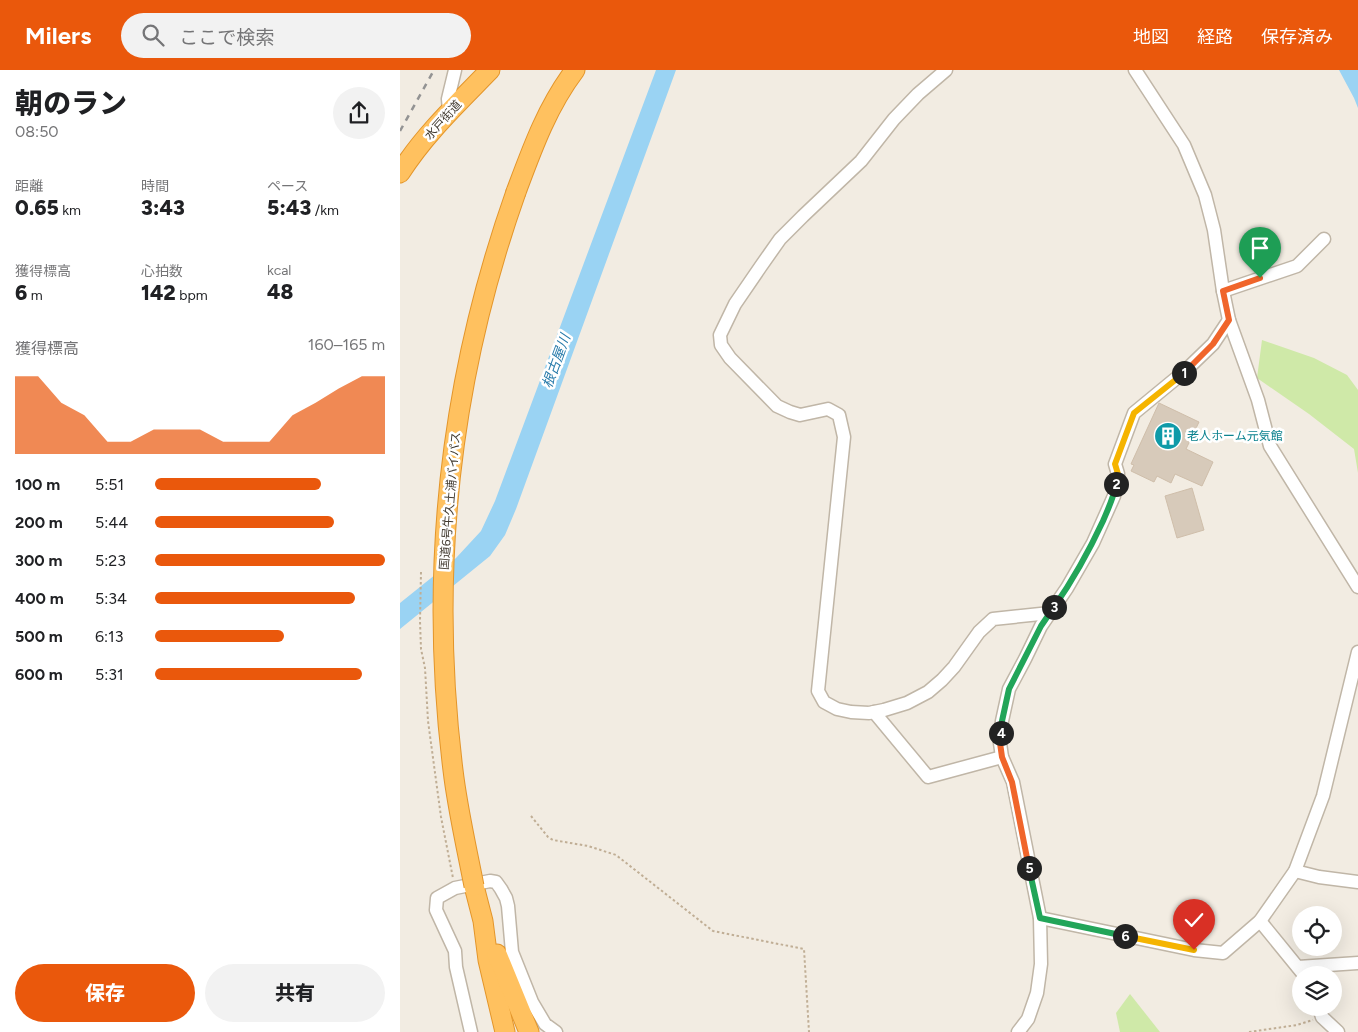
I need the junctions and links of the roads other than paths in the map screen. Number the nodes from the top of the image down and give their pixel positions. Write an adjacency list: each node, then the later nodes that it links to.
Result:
1 (455, 70): 6 (street)
2 (490, 70): 6 (highway, 水戸街道)
3 (575, 70): 20 (highway, 国道6号牛久土浦バイパス, bridge)
4 (946, 70): 14 (street)
5 (1135, 70): 9 (street)
6 (450, 111): 7 (highway, 水戸街道)
7 (400, 173)
8 (1324, 239): 9 (street)
9 (1223, 291): 10 (street)
10 (1229, 320): 11 (street); 12 (street)
11 (1358, 586)
12 (1050, 613): 14 (street); 15 (street)
13 (1358, 652): 16 (street)
14 (874, 712): 15 (street)
15 (1002, 757): 18 (street)
16 (1295, 871): 17 (street); 19 (street)
17 (1358, 882)
18 (1040, 918): 19 (street); 29 (street)
19 (1260, 920): 22 (street)
20 (483, 921): 26 (highway); 27 (highway)
21 (1358, 963): 23 (street)
22 (1297, 966)
23 (1337, 966)
24 (1324, 1016): 30 (street)
25 (471, 1032): 28 (street)
26 (505, 1032)
27 (529, 1032)
28 (556, 1032)
29 (1018, 1032)
30 (1338, 1032)

